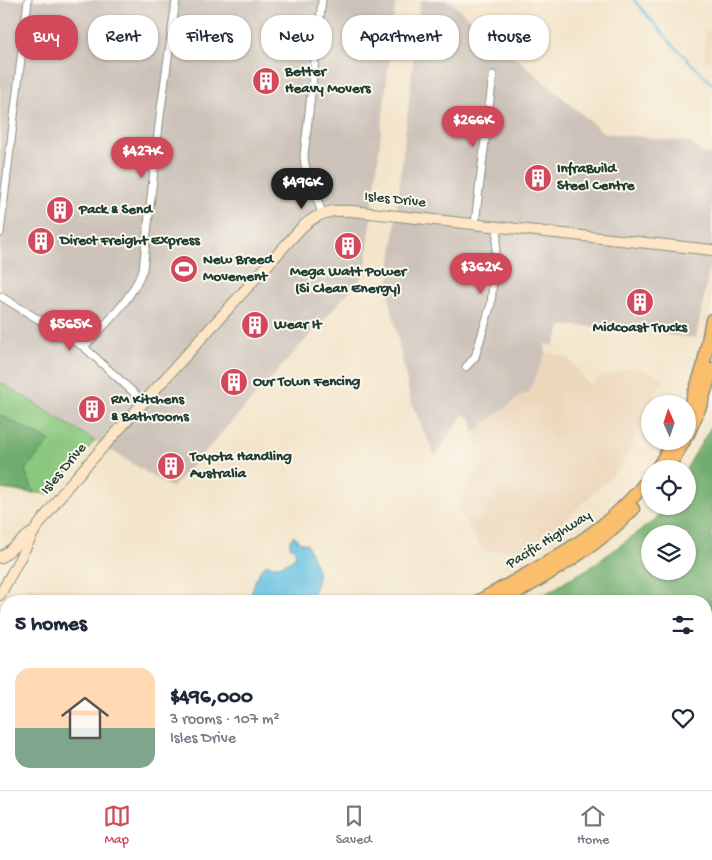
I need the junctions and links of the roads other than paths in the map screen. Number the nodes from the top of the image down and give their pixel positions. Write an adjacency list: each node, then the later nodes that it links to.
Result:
1 (28, 0): 8 (street)
2 (176, 0): 12 (street)
3 (322, 0): 5 (street)
4 (492, 75): 6 (street)
5 (322, 213): 6 (street, Isles Drive); 16 (street, Isles Drive)
6 (475, 224): 7 (street, Isles Drive)
7 (498, 226): 9 (street, Isles Drive); 13 (street)
8 (0, 233)
9 (712, 250)
10 (0, 296): 12 (street)
11 (712, 320): 15 (highway)
12 (84, 347): 16 (street)
13 (466, 367)
14 (712, 369): 17 (highway)
15 (694, 395)
16 (144, 402): 20 (street, Isles Drive)
17 (696, 416)
18 (641, 487): 23 (highway, Pacific Highway)
19 (641, 501): 24 (highway, Pacific Highway)
20 (35, 530): 21 (street); 22 (street)
21 (0, 558)
22 (0, 595)
23 (490, 595)
24 (512, 595)

